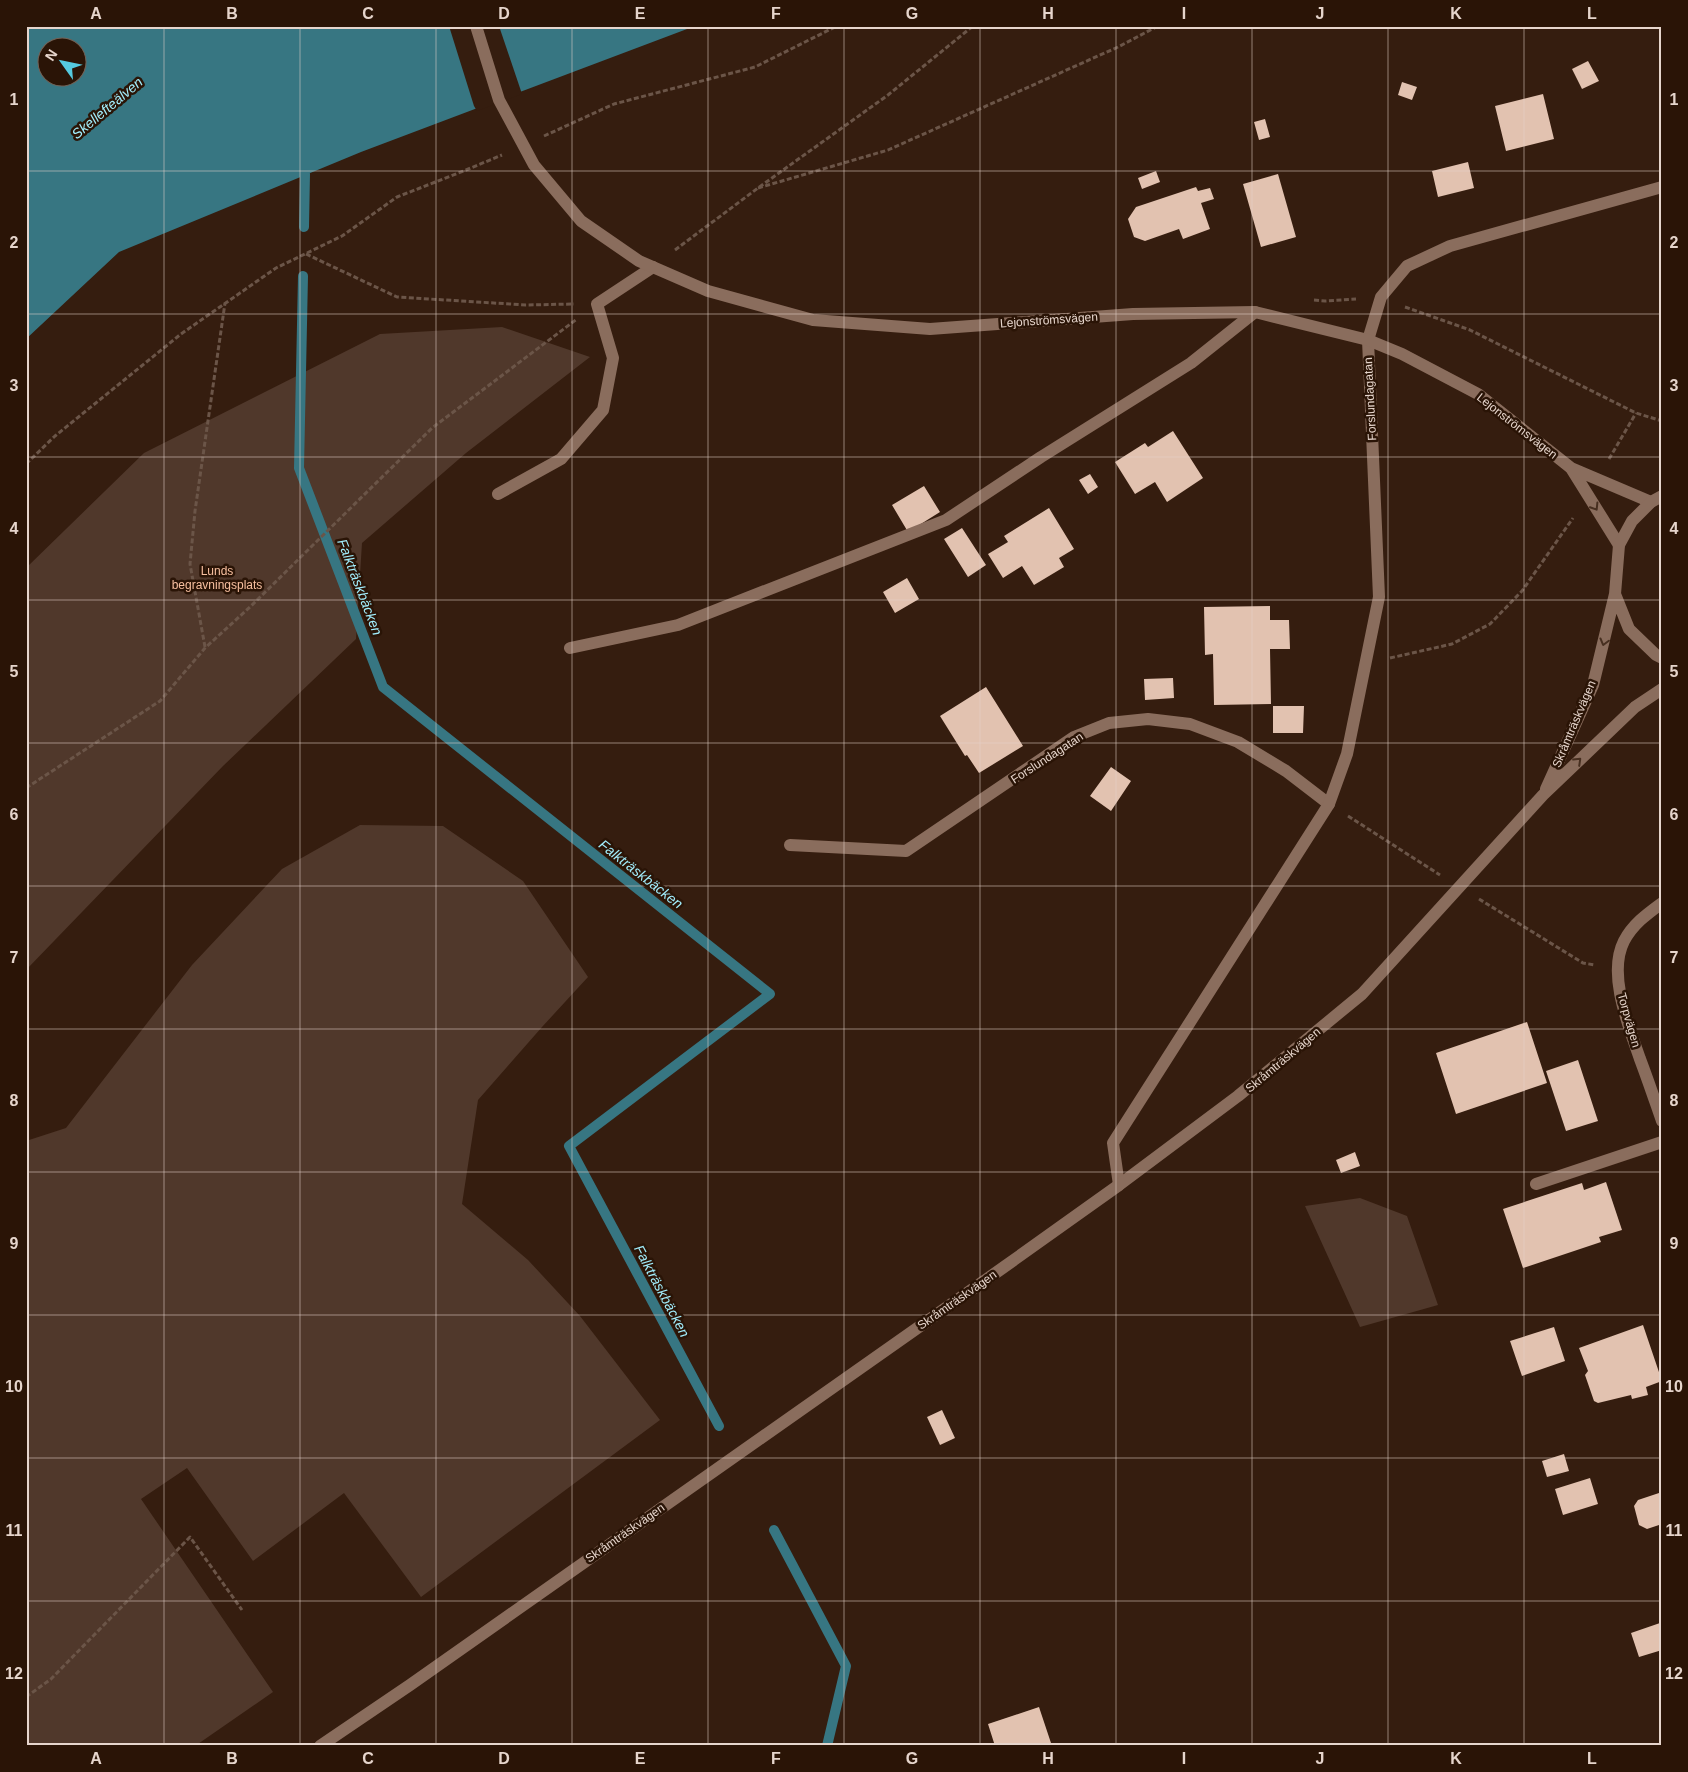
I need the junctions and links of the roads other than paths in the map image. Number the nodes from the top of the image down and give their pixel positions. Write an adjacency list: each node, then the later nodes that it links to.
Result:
1 (476, 26): 3 (street, Lejonströmsvägen)
2 (1662, 188): 5 (street, Forslundagatan)
3 (653, 267): 4 (street, Lejonströmsvägen); 7 (street)
4 (1255, 312): 5 (street, Lejonströmsvägen); 11 (street)
5 (1368, 340): 6 (street, Lejonströmsvägen); 15 (street, Forslundagatan)
6 (1571, 468): 8 (street, Lejonströmsvägen); 9 (street, Lejonströmsvägen, one-way to 9)
7 (498, 494)
8 (1656, 499): 9 (street)
9 (1619, 545): 10 (street, Skråmträskvägen)
10 (1615, 594): 12 (street); 14 (street, Skråmträskvägen, one-way to 14)
11 (570, 648)
12 (1662, 658)
13 (1662, 689): 14 (street, Skråmträskvägen, one-way to 13)
14 (1543, 795): 21 (street, Skråmträskvägen)
15 (1329, 804): 16 (street, Forslundagatan); 21 (street, Forslundagatan)
16 (790, 845)
17 (1662, 903): 18 (street, Torpvägen)
18 (1662, 1121)
19 (1662, 1142): 20 (street)
20 (1536, 1184)
21 (1120, 1185): 22 (street, Skråmträskvägen)
22 (320, 1746)

